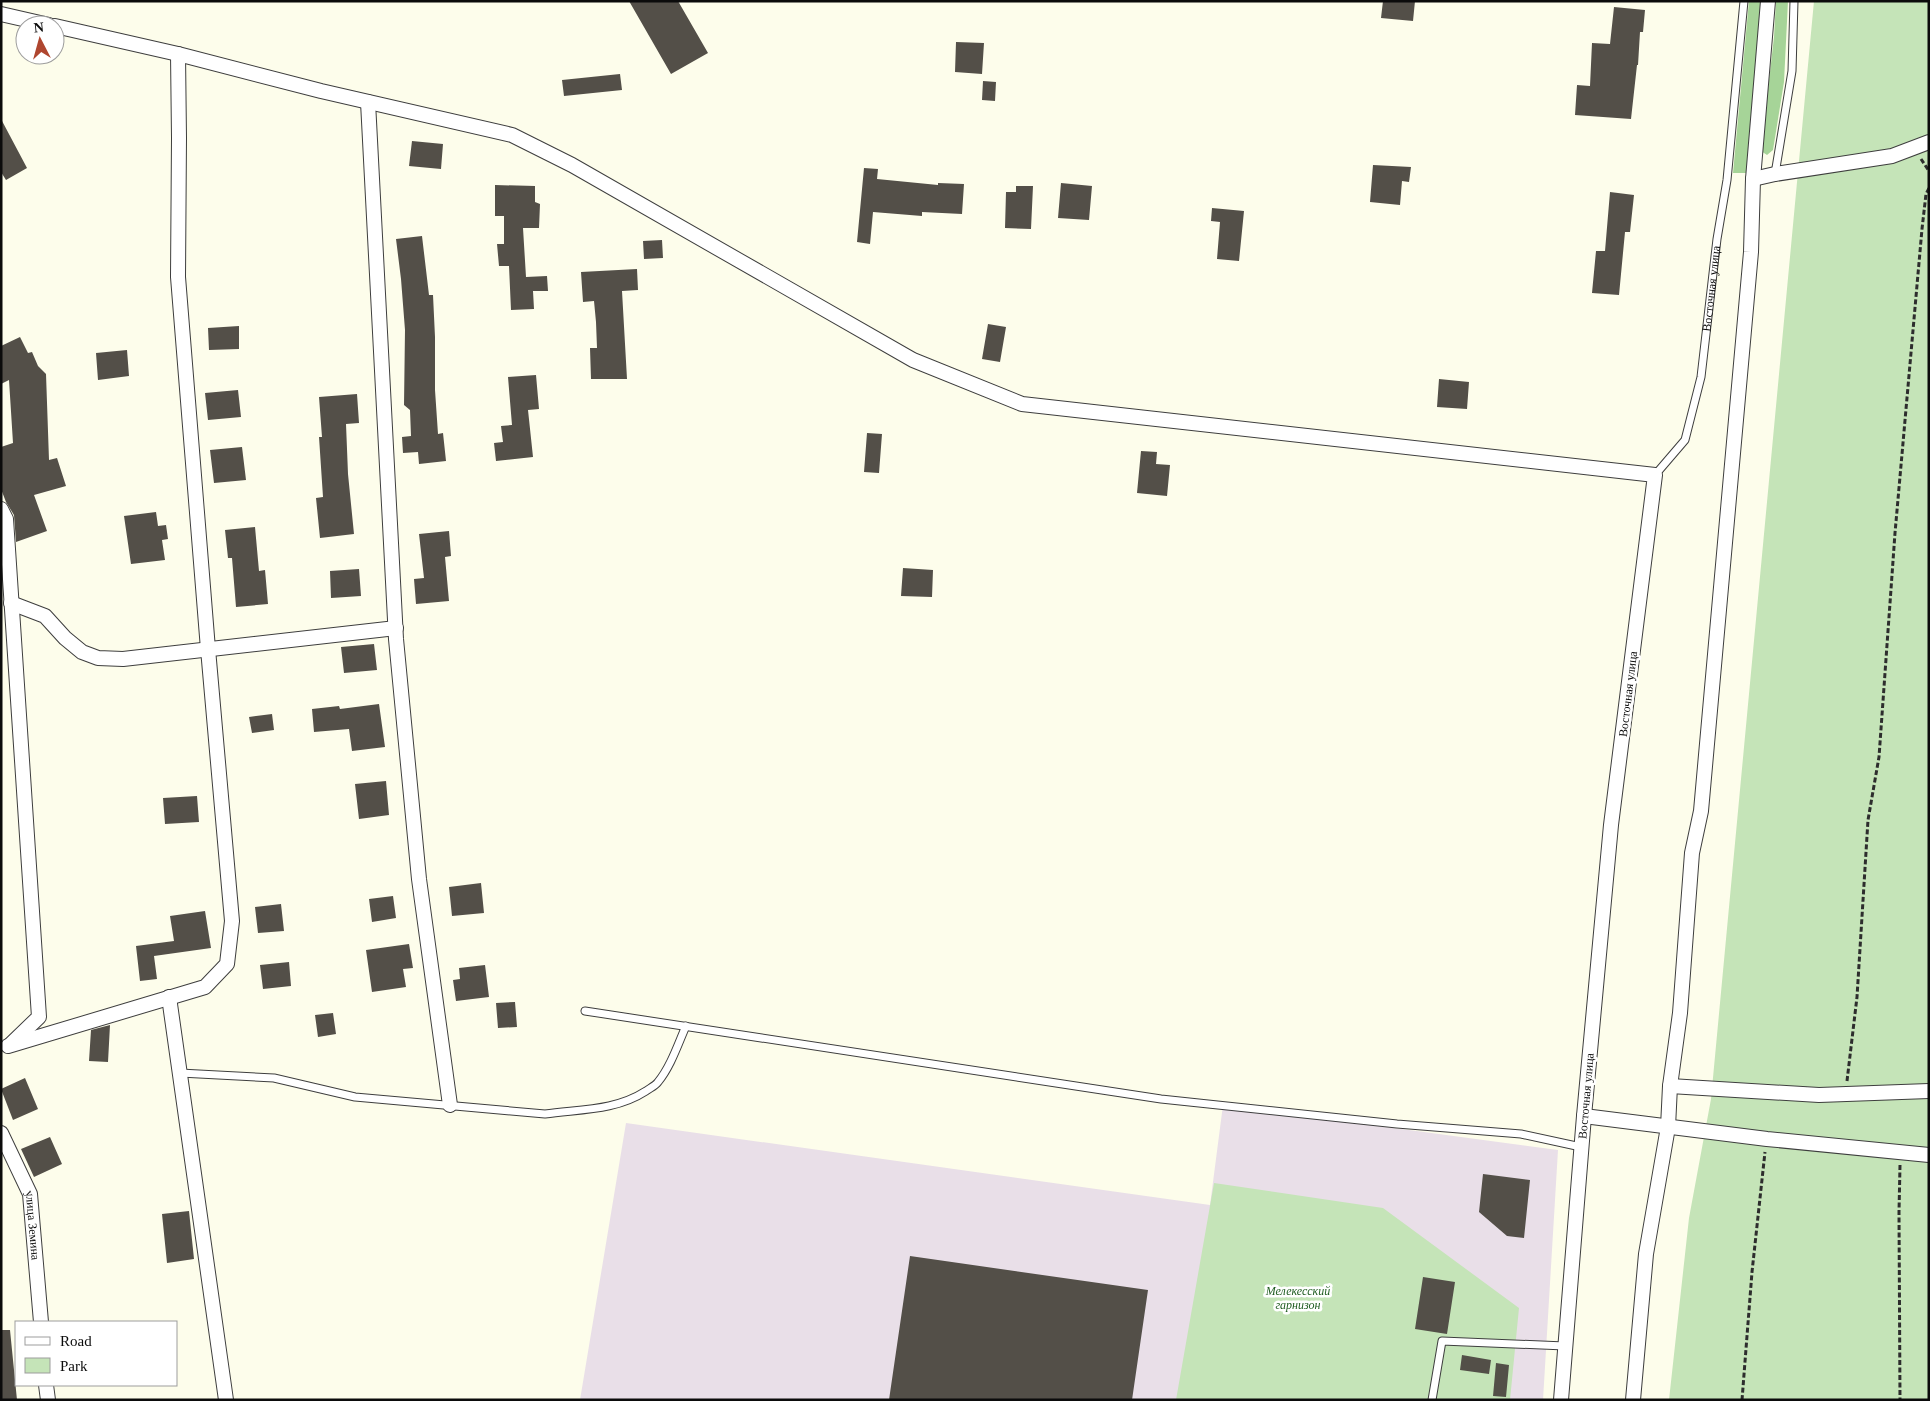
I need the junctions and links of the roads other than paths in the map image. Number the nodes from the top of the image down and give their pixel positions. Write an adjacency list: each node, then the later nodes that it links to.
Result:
1 (1744, 1): 12 (lane, Восточная улица)
2 (1768, 1): 11 (street)
3 (1794, 1): 10 (lane)
4 (1, 14): 5 (street)
5 (15, 17)
6 (65, 28): 7 (street)
7 (178, 54): 8 (street); 16 (street)
8 (368, 102): 12 (street); 15 (street)
9 (1929, 142): 10 (street)
10 (1775, 174): 11 (street)
11 (1753, 179): 22 (street)
12 (1655, 475): 25 (street, Восточная улица)
13 (3, 514): 14 (street)
14 (11, 603): 16 (street); 20 (street)
15 (396, 628): 16 (street); 24 (street)
16 (208, 649): 17 (street)
17 (169, 997): 20 (street); 21 (street)
18 (585, 1011): 19 (lane)
19 (686, 1026): 24 (lane); 28 (lane)
20 (5, 1049)
21 (180, 1072): 24 (lane); 34 (street)
22 (1670, 1086): 23 (street); 26 (street)
23 (1929, 1091)
24 (450, 1105)
25 (1584, 1116): 26 (street); 28 (street, Восточная улица)
26 (1668, 1127): 29 (street); 37 (street)
27 (1, 1133): 30 (street, улица Земина)
28 (1581, 1147): 31 (street, Восточная улица)
29 (1929, 1155)
30 (41, 1321)
31 (1565, 1346): 35 (lane); 36 (street, Восточная улица)
32 (46, 1386): 33 (street)
33 (48, 1400)
34 (226, 1400)
35 (1432, 1400)
36 (1561, 1400)
37 (1633, 1400)

